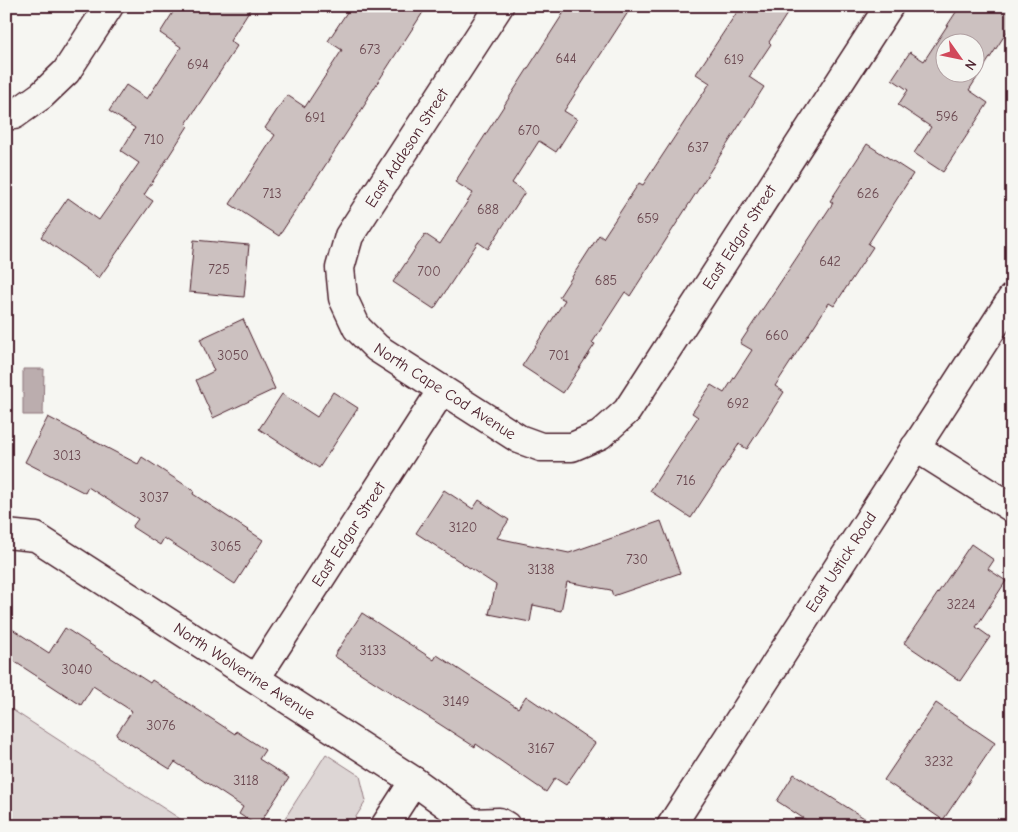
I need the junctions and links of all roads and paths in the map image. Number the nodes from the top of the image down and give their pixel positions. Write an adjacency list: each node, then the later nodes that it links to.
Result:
1 (109, 6): 4 (street)
2 (499, 6): 5 (street, East Addeson Street)
3 (889, 6): 8 (street, East Edgar Street)
4 (6, 114)
5 (343, 298): 7 (street, North Cape Cod Avenue)
6 (1012, 298): 9 (street, East Ustick Road)
7 (442, 390): 8 (street, North Cape Cod Avenue); 12 (street, East Edgar Street)
8 (572, 447)
9 (915, 447): 10 (street); 17 (street, East Ustick Road)
10 (1012, 508)
11 (7, 534): 12 (street, North Wolverine Avenue)
12 (256, 678): 13 (street, North Wolverine Avenue)
13 (414, 781): 14 (street, North Wolverine Avenue); 15 (street)
14 (473, 824): 16 (street, North Wolverine Avenue)
15 (385, 826)
16 (506, 826)
17 (671, 826)

